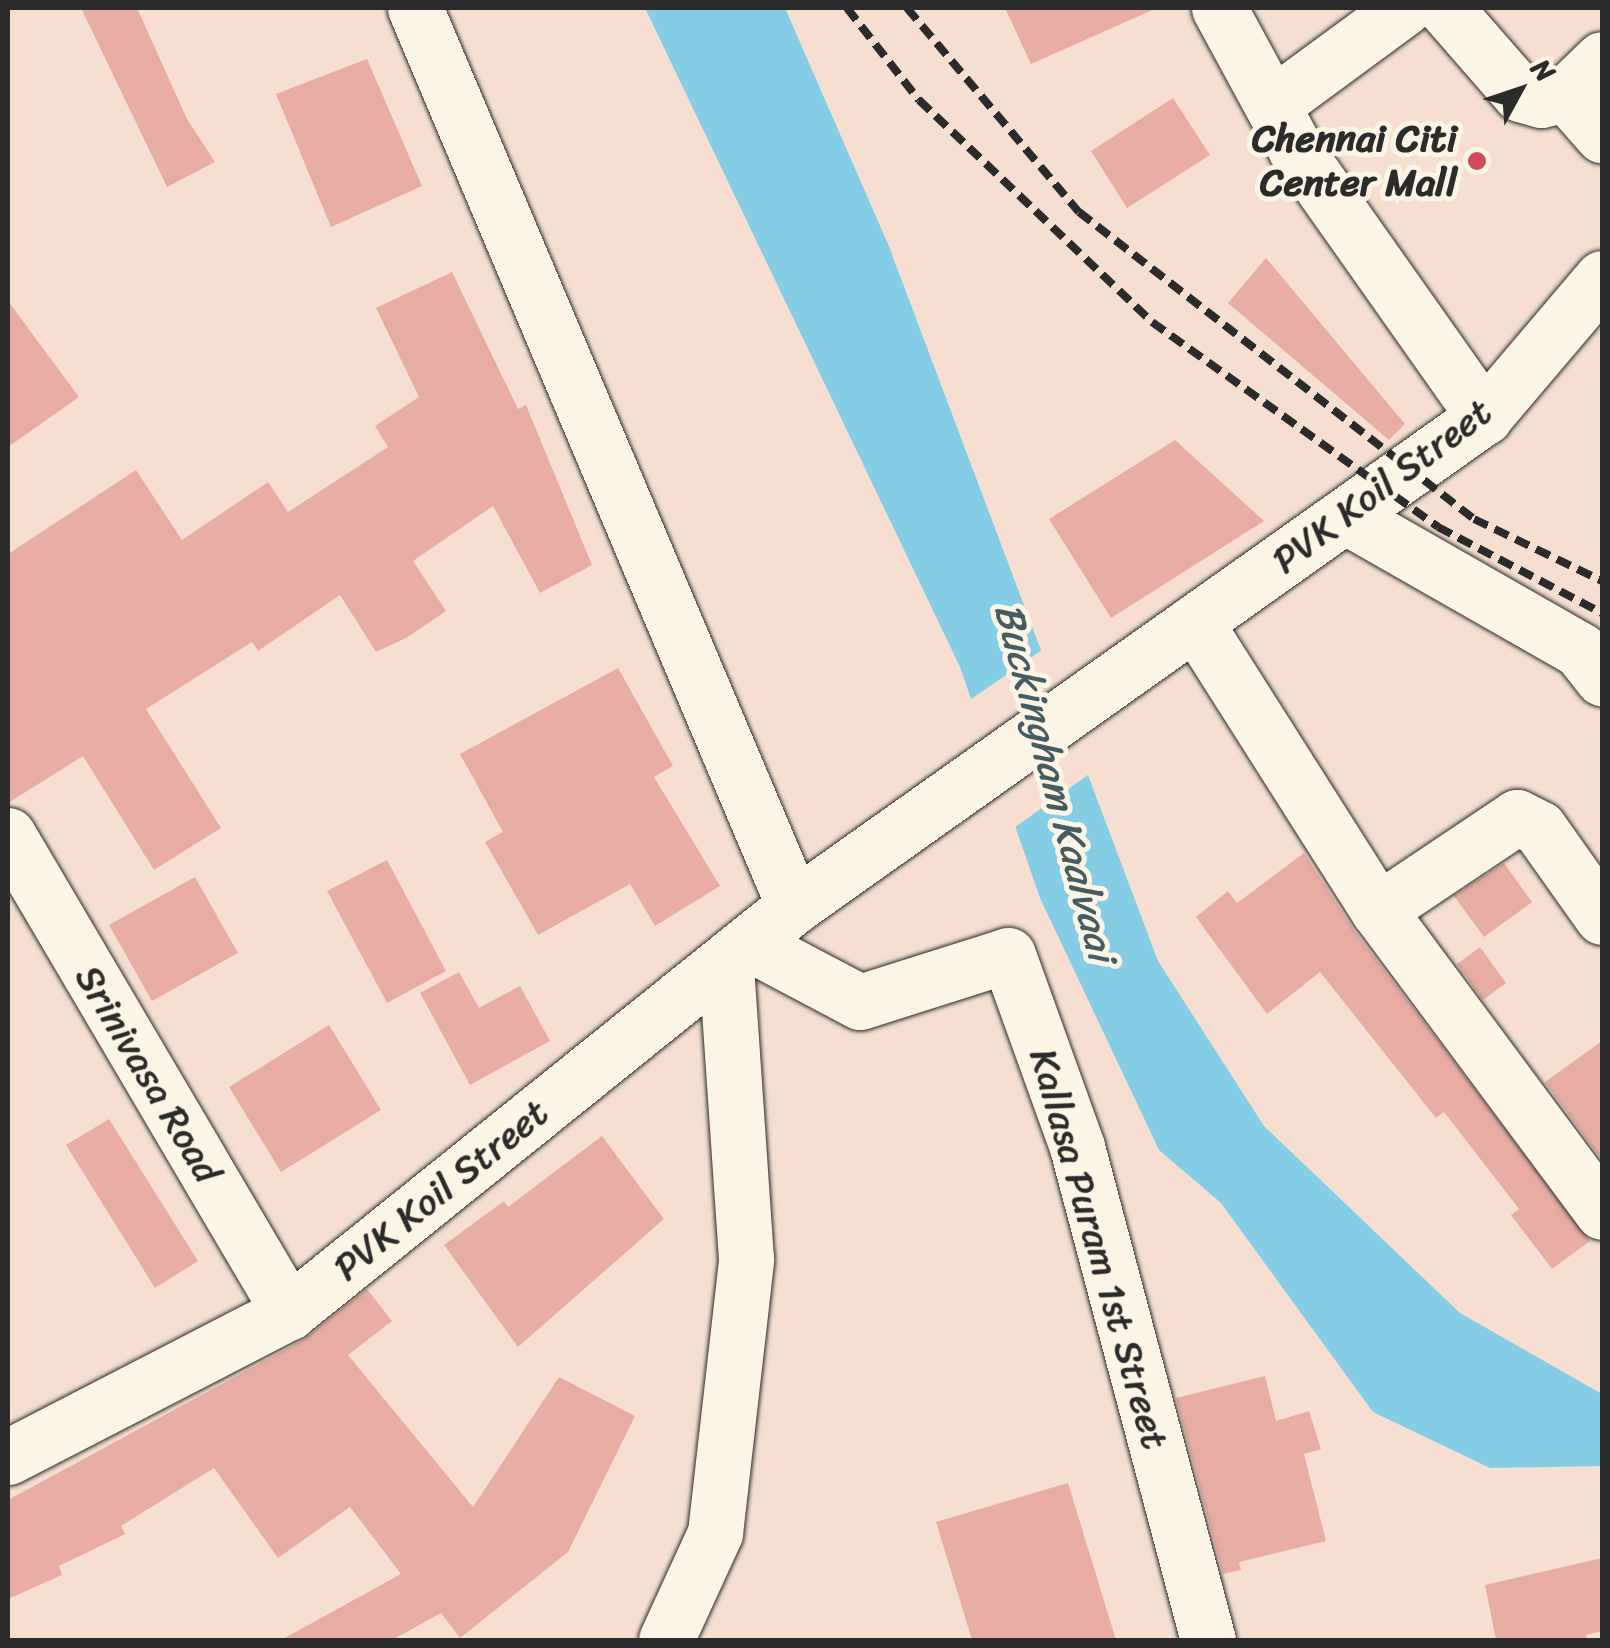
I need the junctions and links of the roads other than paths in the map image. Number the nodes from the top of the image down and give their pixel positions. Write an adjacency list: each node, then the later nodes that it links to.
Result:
1 (415, 8): 14 (street)
2 (1219, 8): 6 (street)
3 (1404, 8): 6 (street)
4 (1445, 8): 5 (street)
5 (1584, 77): 7 (street)
6 (1272, 105): 9 (street)
7 (1602, 135)
8 (1602, 278): 9 (street, PVK Koil Street)
9 (1484, 416): 10 (street, PVK Koil Street)
10 (1346, 517): 11 (street, PVK Koil Street); 12 (street)
11 (1195, 622): 14 (street, PVK Koil Street); 15 (street)
12 (1602, 678)
13 (8, 835): 19 (street, Srinivasa Road)
14 (794, 906): 17 (street, PVK Koil Street)
15 (1378, 910): 16 (street); 18 (street)
16 (1602, 917)
17 (738, 955): 19 (street, PVK Koil Street); 21 (street); 22 (street, Kallasa Puram 1st Street)
18 (1602, 1212)
19 (290, 1312): 20 (street, PVK Koil Street)
20 (8, 1457)
21 (666, 1640)
22 (1208, 1640)

